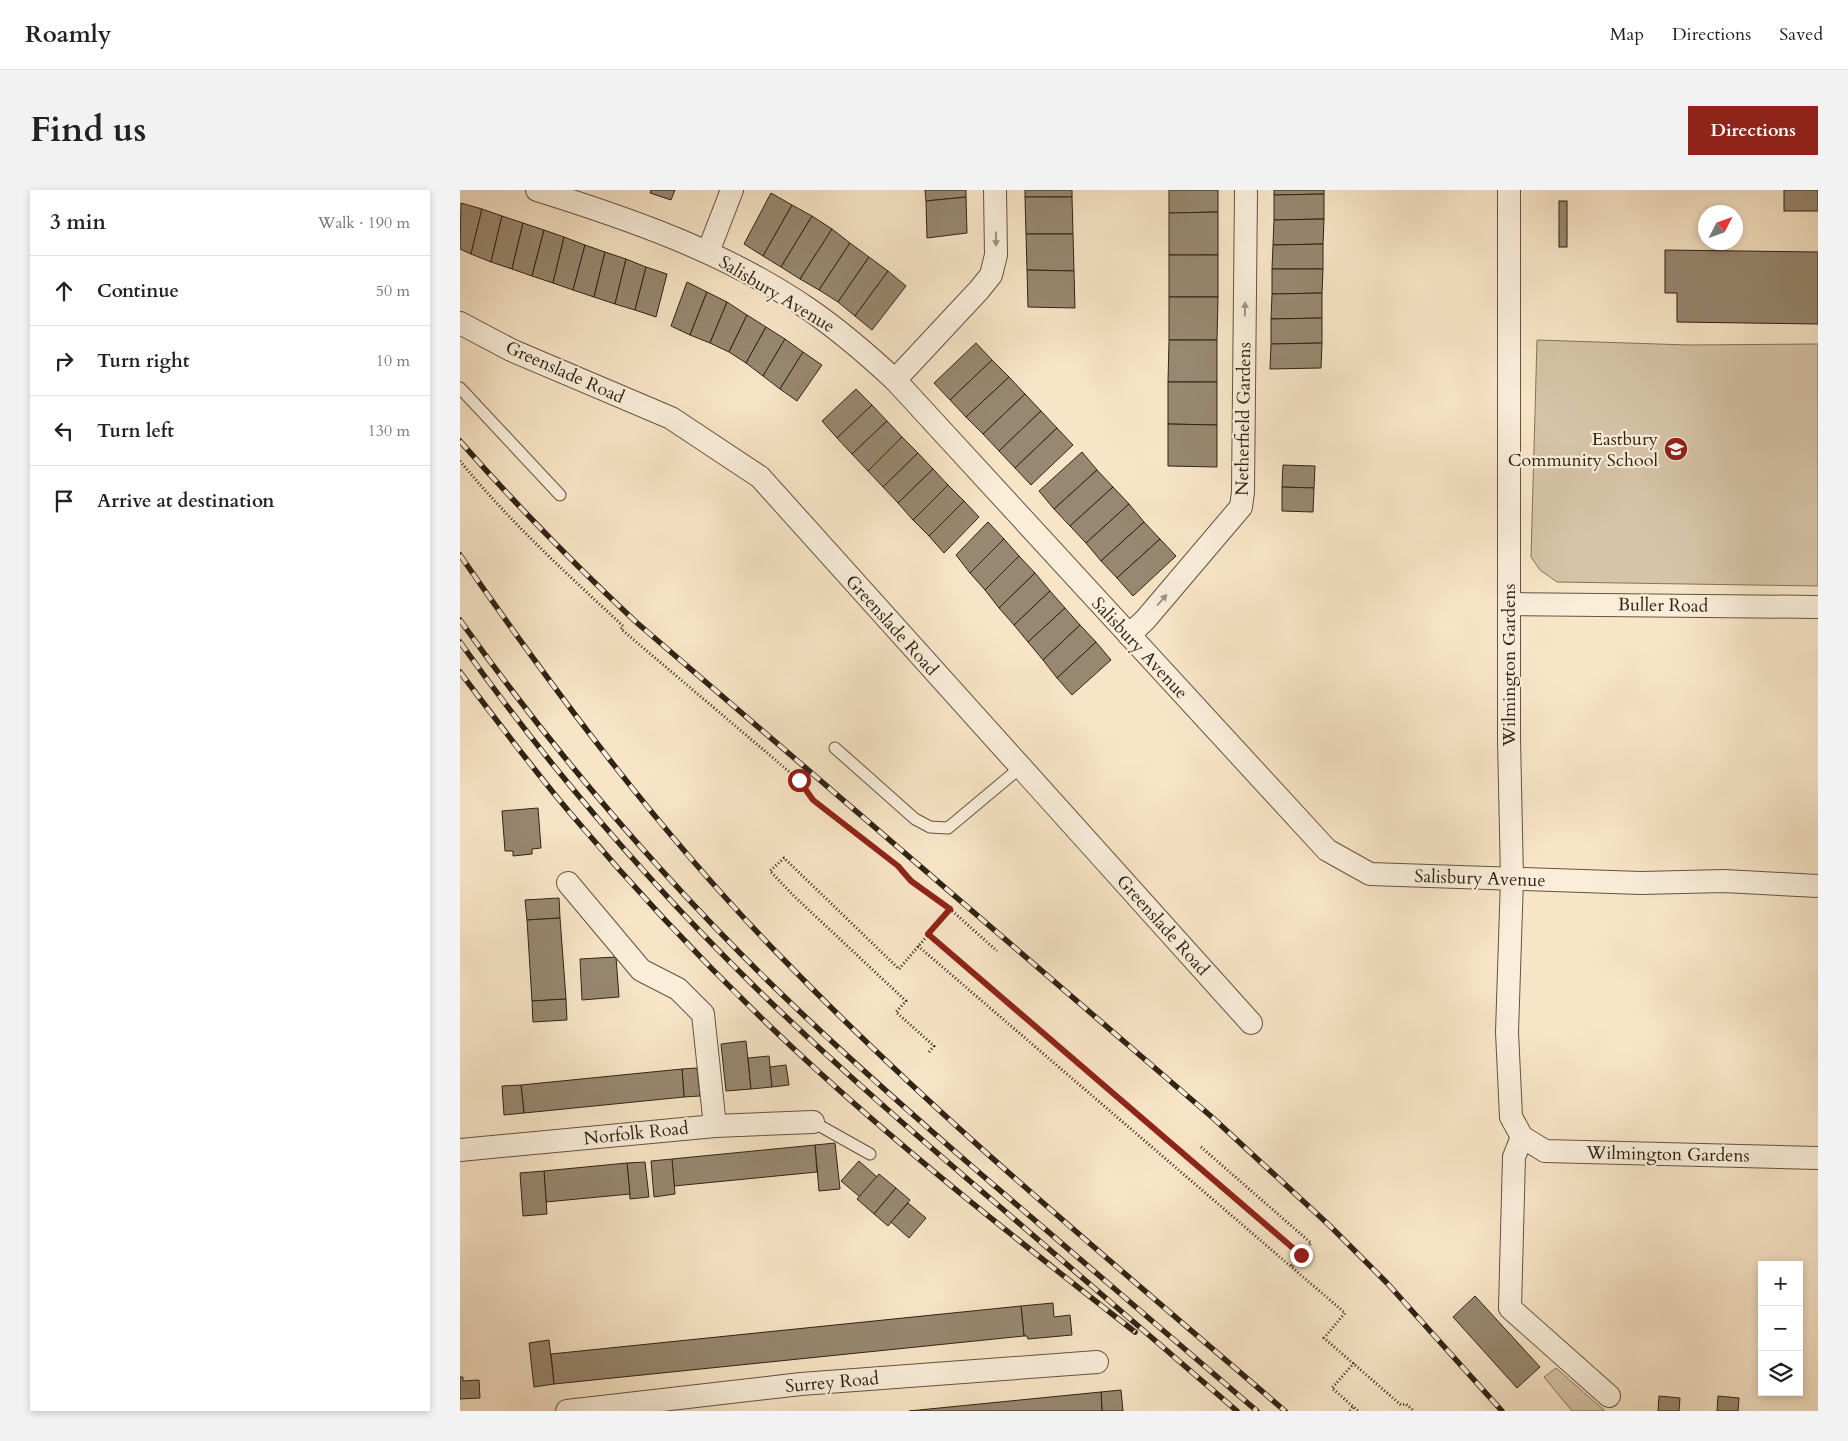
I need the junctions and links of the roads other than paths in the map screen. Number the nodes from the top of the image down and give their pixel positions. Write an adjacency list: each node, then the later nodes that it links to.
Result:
1 (537, 190): 6 (street, Salisbury Avenue)
2 (732, 190): 6 (street)
3 (995, 190): 8 (street, one-way to 8)
4 (1246, 190): 13 (street, Netherfield Gardens, one-way to 4)
5 (1510, 190): 11 (street, Wilmington Gardens)
6 (708, 252): 8 (street, Salisbury Avenue)
7 (460, 323): 15 (street, Greenslade Road)
8 (895, 380): 13 (street, Salisbury Avenue)
9 (460, 388): 10 (lane)
10 (560, 495)
11 (1508, 604): 12 (street, Buller Road); 16 (street, Wilmington Gardens)
12 (1818, 607)
13 (1129, 635): 16 (street, Salisbury Avenue)
14 (835, 748): 15 (lane)
15 (1021, 768): 19 (street, Greenslade Road)
16 (1512, 879): 18 (street, Salisbury Avenue); 22 (street, Wilmington Gardens)
17 (568, 883): 21 (street)
18 (1818, 886)
19 (1251, 1023)
20 (813, 1122): 21 (street, Norfolk Road); 24 (lane)
21 (715, 1126): 23 (street, Norfolk Road)
22 (1522, 1137): 25 (street, Wilmington Gardens); 27 (street)
23 (460, 1150)
24 (870, 1154)
25 (1818, 1158)
26 (1097, 1362): 28 (street, Surrey Road)
27 (1609, 1396)
28 (567, 1411)

